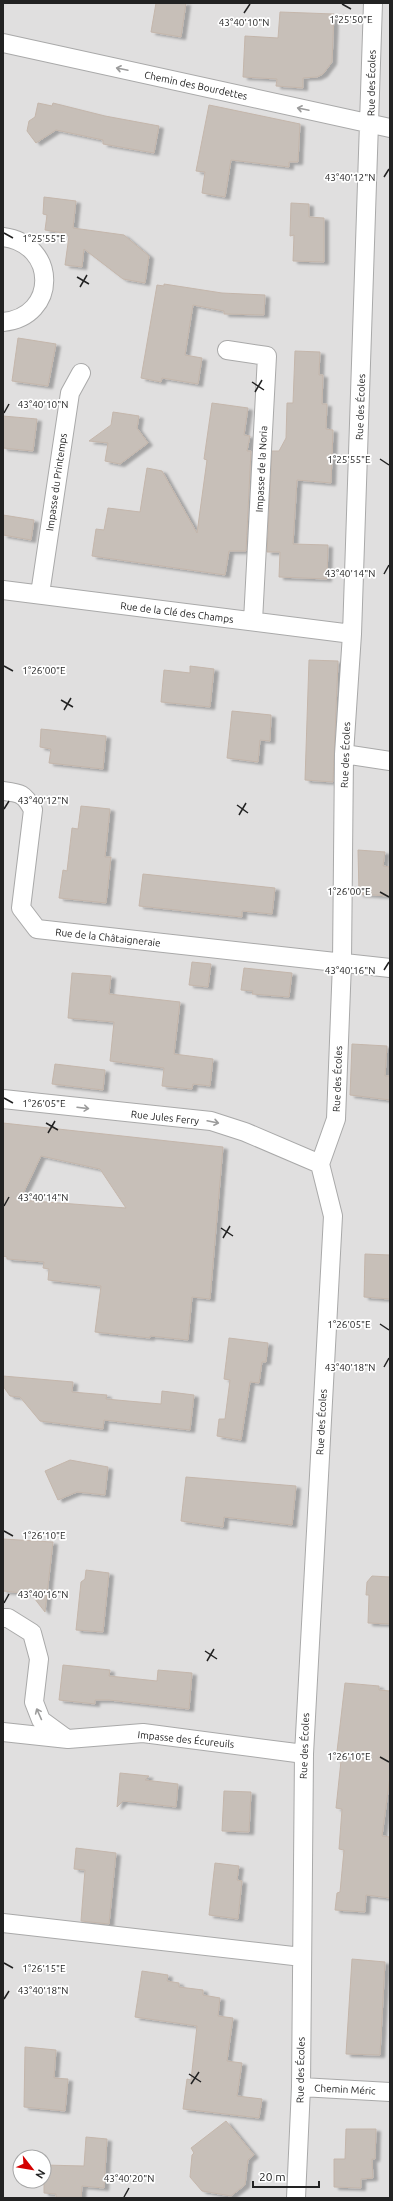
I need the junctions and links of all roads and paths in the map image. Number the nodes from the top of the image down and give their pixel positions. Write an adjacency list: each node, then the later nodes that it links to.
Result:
1 (373, 3): 3 (street, Rue des Écoles)
2 (3, 43): 3 (street, Chemin des Bourdettes, one-way to 2)
3 (370, 122): 4 (street, Chemin des Bourdettes); 12 (street, Rue des Écoles)
4 (390, 128)
5 (3, 237): 6 (street)
6 (3, 322)
7 (228, 350): 11 (street, Impasse de la Noria)
8 (80, 373): 10 (street, Impasse du Printemps)
9 (3, 590): 10 (street, Rue de la Clé des Champs)
10 (40, 594): 11 (street, Rue de la Clé des Champs)
11 (253, 621): 12 (street, Rue de la Clé des Champs)
12 (352, 634): 13 (street, Rue des Écoles)
13 (344, 754): 14 (street); 16 (street, Rue des Écoles)
14 (390, 761)
15 (3, 791): 16 (street, Rue de la Châtaigneraie)
16 (342, 963): 17 (street, Rue de la Châtaigneraie); 19 (street, Rue des Écoles)
17 (390, 968)
18 (3, 1099): 19 (street, Rue Jules Ferry, one-way to 19)
19 (320, 1164): 23 (street, Rue des Écoles)
20 (3, 1618): 22 (street, one-way to 20)
21 (3, 1732): 22 (street, Impasse des Écureuils)
22 (68, 1739): 23 (street, Impasse des Écureuils)
23 (304, 1754): 25 (street, Rue des Écoles)
24 (3, 1923): 25 (street)
25 (302, 1956): 26 (street, Rue des Écoles)
26 (300, 2087): 27 (street, Chemin Méric); 28 (street, Rue des Écoles)
27 (390, 2092)
28 (296, 2198)

